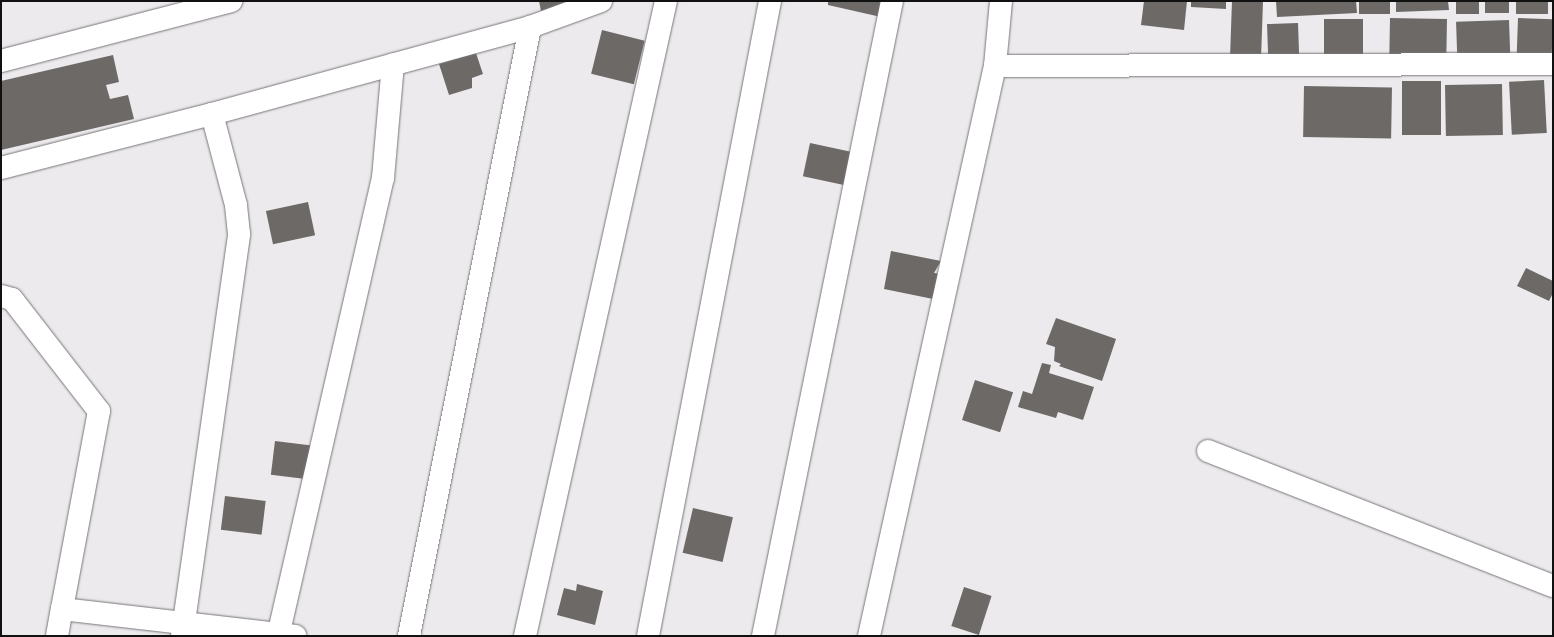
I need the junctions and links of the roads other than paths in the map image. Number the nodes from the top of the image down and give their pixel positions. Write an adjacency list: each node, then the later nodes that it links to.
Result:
1 (231, 1): 8 (street)
2 (601, 1): 7 (street)
3 (666, 1): 22 (street)
4 (770, 1): 23 (street)
5 (892, 1): 24 (street)
6 (1001, 1): 11 (street)
7 (530, 27): 9 (street); 21 (street)
8 (1, 62)
9 (394, 64): 12 (street); 19 (street)
10 (1553, 64): 11 (street)
11 (995, 66): 25 (street)
12 (212, 114): 13 (street); 18 (street)
13 (1, 168)
14 (1, 296): 17 (street)
15 (1208, 451): 16 (street)
16 (1553, 586)
17 (62, 609): 18 (street); 20 (street)
18 (183, 629): 19 (street)
19 (284, 635)
20 (57, 636)
21 (409, 636)
22 (525, 636)
23 (648, 636)
24 (763, 636)
25 (869, 636)

